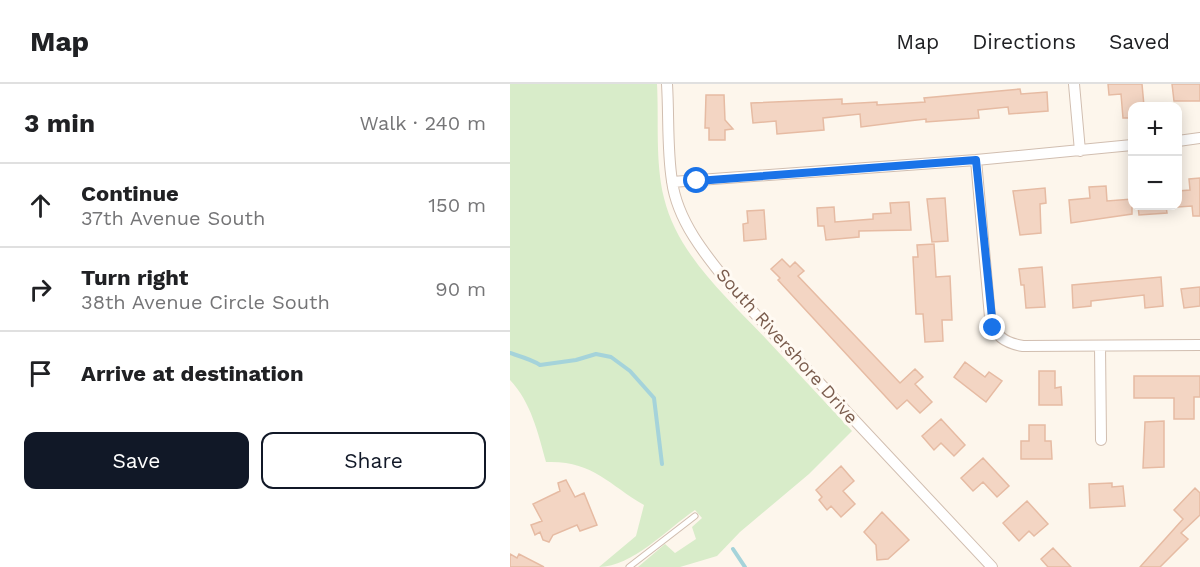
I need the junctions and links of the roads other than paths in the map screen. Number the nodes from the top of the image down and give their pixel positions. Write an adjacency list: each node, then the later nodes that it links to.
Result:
1 (667, 84): 8 (street, South Rivershore Drive)
2 (1074, 84): 6 (street)
3 (1200, 138): 4 (street)
4 (1182, 140)
5 (1128, 145): 6 (street)
6 (1080, 151): 7 (street)
7 (976, 160): 8 (street); 10 (street)
8 (672, 182): 14 (street, South Rivershore Drive)
9 (1200, 345): 10 (street)
10 (1100, 346): 11 (street)
11 (1101, 440)
12 (695, 516): 13 (lane)
13 (629, 567)
14 (992, 567)

